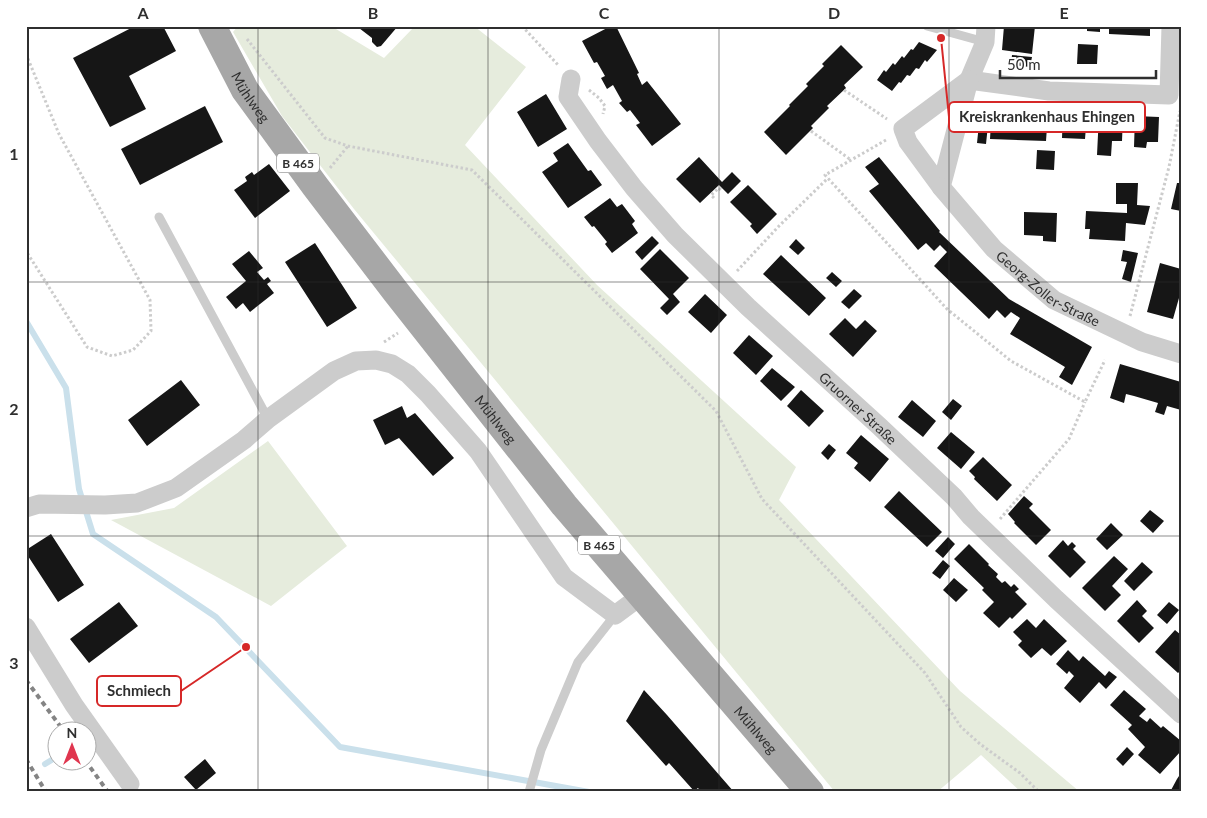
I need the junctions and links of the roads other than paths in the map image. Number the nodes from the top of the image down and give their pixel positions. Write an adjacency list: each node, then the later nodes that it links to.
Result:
1 (212, 26): 13 (main road, Mühlweg / B 465)
2 (926, 26): 4 (lane)
3 (1171, 26): 7 (street)
4 (986, 34): 6 (street)
5 (571, 79): 16 (street, Gruorner Straße)
6 (969, 80): 7 (street); 8 (street); 8 (street, Georg-Zoller-Straße)
7 (1175, 82)
8 (941, 187): 10 (street, Georg-Zoller-Straße)
9 (159, 217): 11 (lane)
10 (1181, 354)
11 (268, 419): 12 (street); 14 (street)
12 (26, 508)
13 (642, 595): 14 (street); 19 (main road, Mühlweg / B 465)
14 (615, 615): 18 (lane)
15 (26, 627): 17 (street)
16 (1181, 714)
17 (130, 784)
18 (529, 792)
19 (810, 792)

